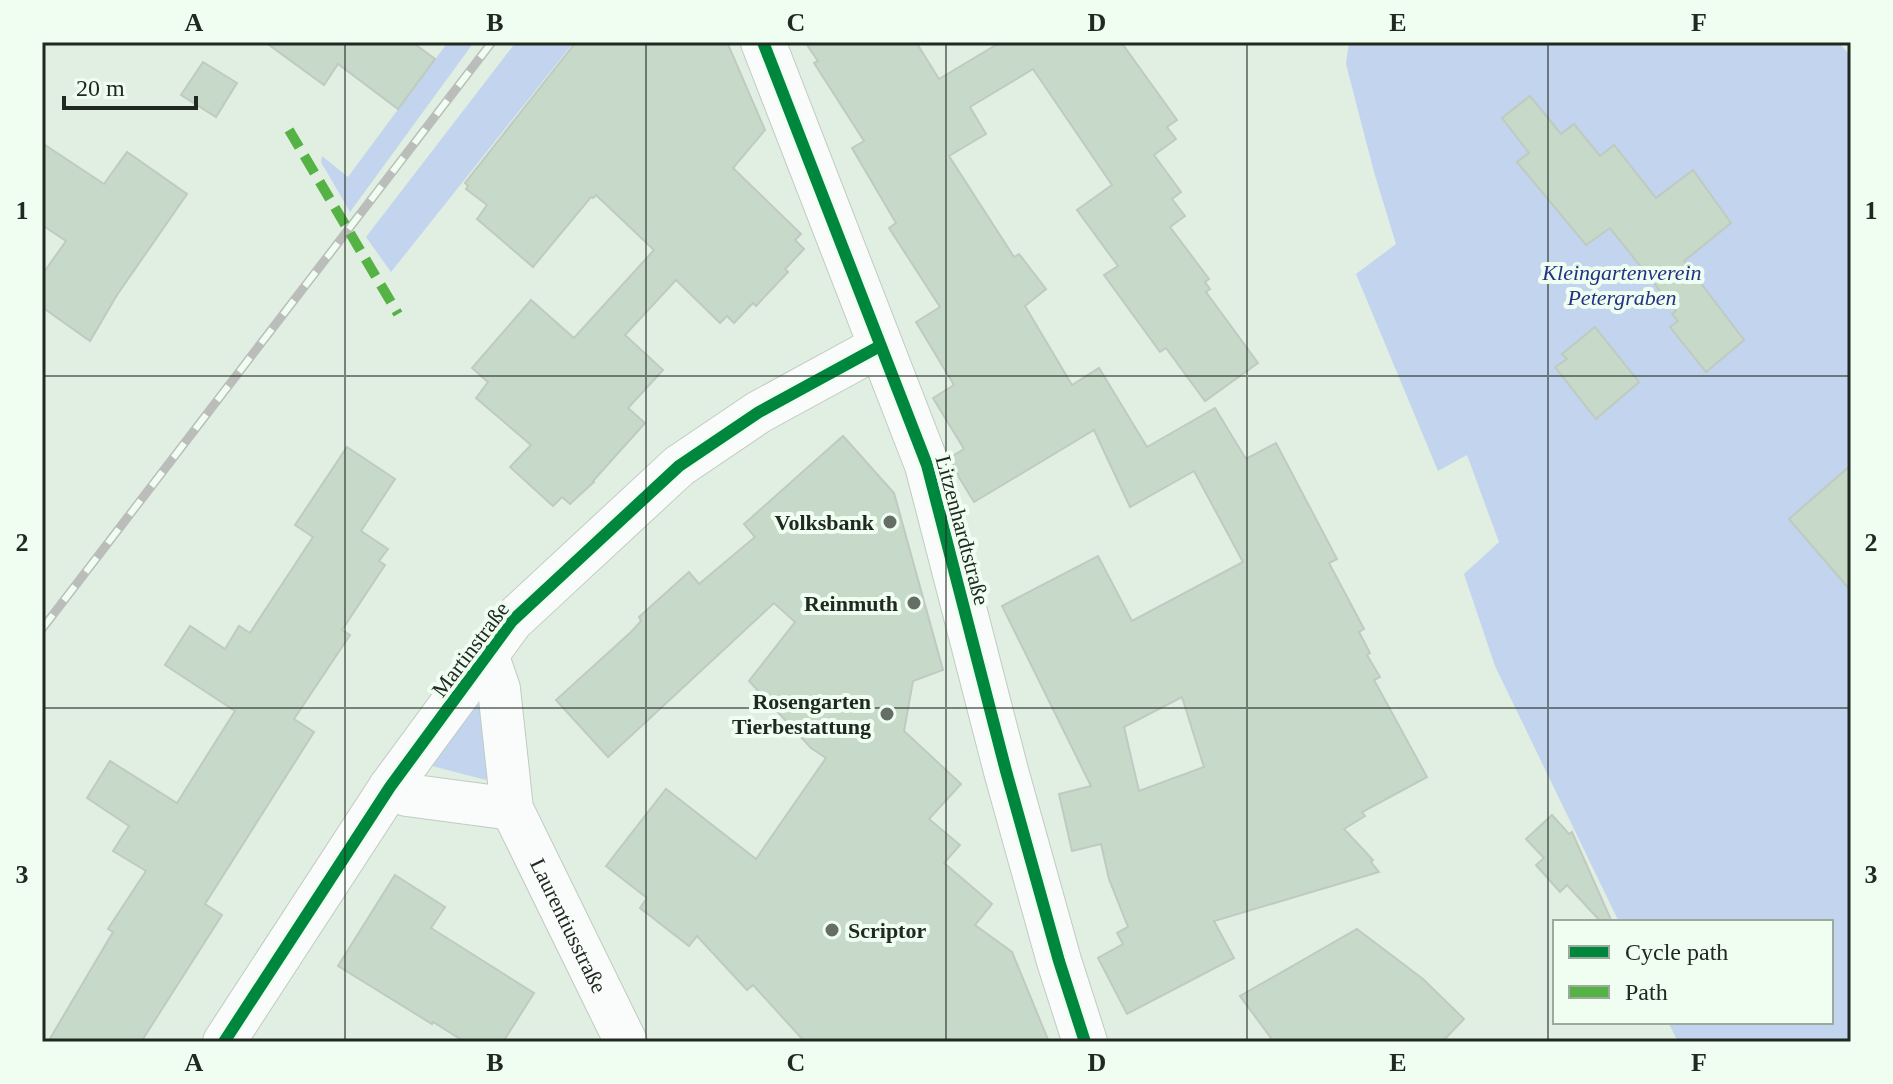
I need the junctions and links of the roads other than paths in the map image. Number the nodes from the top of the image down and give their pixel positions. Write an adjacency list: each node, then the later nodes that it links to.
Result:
1 (763, 42): 2 (street, Litzenhardtstraße)
2 (880, 346): 3 (street, Martinstraße); 8 (street, Litzenhardtstraße)
3 (488, 657): 4 (street, Martinstraße); 5 (street, Laurentiusstraße)
4 (390, 787): 5 (street); 6 (street, Martinstraße)
5 (512, 809): 7 (street, Laurentiusstraße)
6 (224, 1042)
7 (626, 1042)
8 (1085, 1042)

